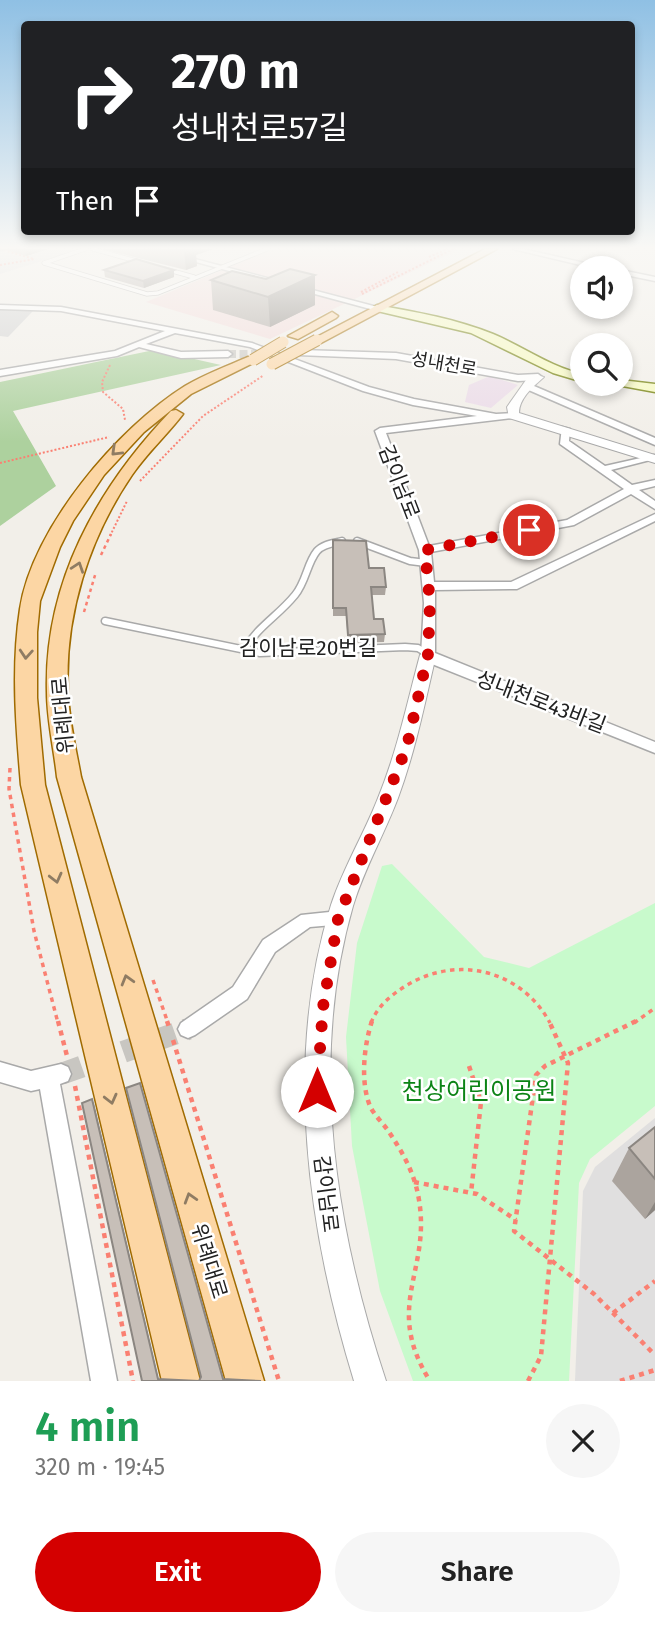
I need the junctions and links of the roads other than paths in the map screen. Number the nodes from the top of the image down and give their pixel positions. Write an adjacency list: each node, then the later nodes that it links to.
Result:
1 (85, 313): 5 (street, 성내천로)
2 (332, 313): 10 (main road, 위례대로, bridge)
3 (367, 313): 10 (main road, 위례대로, bridge)
4 (410, 313): 6 (main road)
5 (175, 330): 7 (street); 10 (street, 성내천로)
6 (492, 338): 11 (main road); 13 (main road)
7 (139, 345): 9 (street); 12 (street)
8 (301, 353): 14 (street, 성내천로)
9 (228, 354)
10 (268, 362): 22 (street, 성내천로); 42 (main road, 위례대로, one-way to 42); 43 (main road, 위례대로, one-way to 10)
11 (570, 366)
12 (0, 373)
13 (570, 374)
14 (538, 377): 15 (main road); 19 (street)
15 (570, 378)
16 (633, 384): 18 (main road)
17 (633, 385): 18 (main road)
18 (639, 386): 20 (main road)
19 (527, 387): 21 (street); 24 (street)
20 (655, 388)
21 (513, 415): 22 (street, 성내천로); 23 (street, 성내천로)
22 (496, 417): 31 (street, 감이남로)
23 (565, 429): 25 (street, 성내천로); 26 (street)
24 (655, 442)
25 (652, 458): 26 (street)
26 (601, 470): 28 (street)
27 (655, 483): 28 (street)
28 (631, 492): 29 (street); 31 (street)
29 (655, 506)
30 (655, 517): 33 (street)
31 (425, 550): 32 (street, 감이남로)
32 (426, 563): 33 (street, 감이남로); 35 (lane)
33 (428, 586): 36 (street, 감이남로)
34 (105, 621): 35 (lane, 감이남로20번길)
35 (244, 650): 36 (lane, 감이남로20번길)
36 (428, 654): 37 (street, 성내천로43바길); 38 (street, 감이남로)
37 (655, 748)
38 (338, 919): 39 (street); 44 (street, 감이남로)
39 (188, 1029)
40 (0, 1072): 41 (street)
41 (104, 1381)
42 (181, 1381)
43 (245, 1381)
44 (370, 1381)

